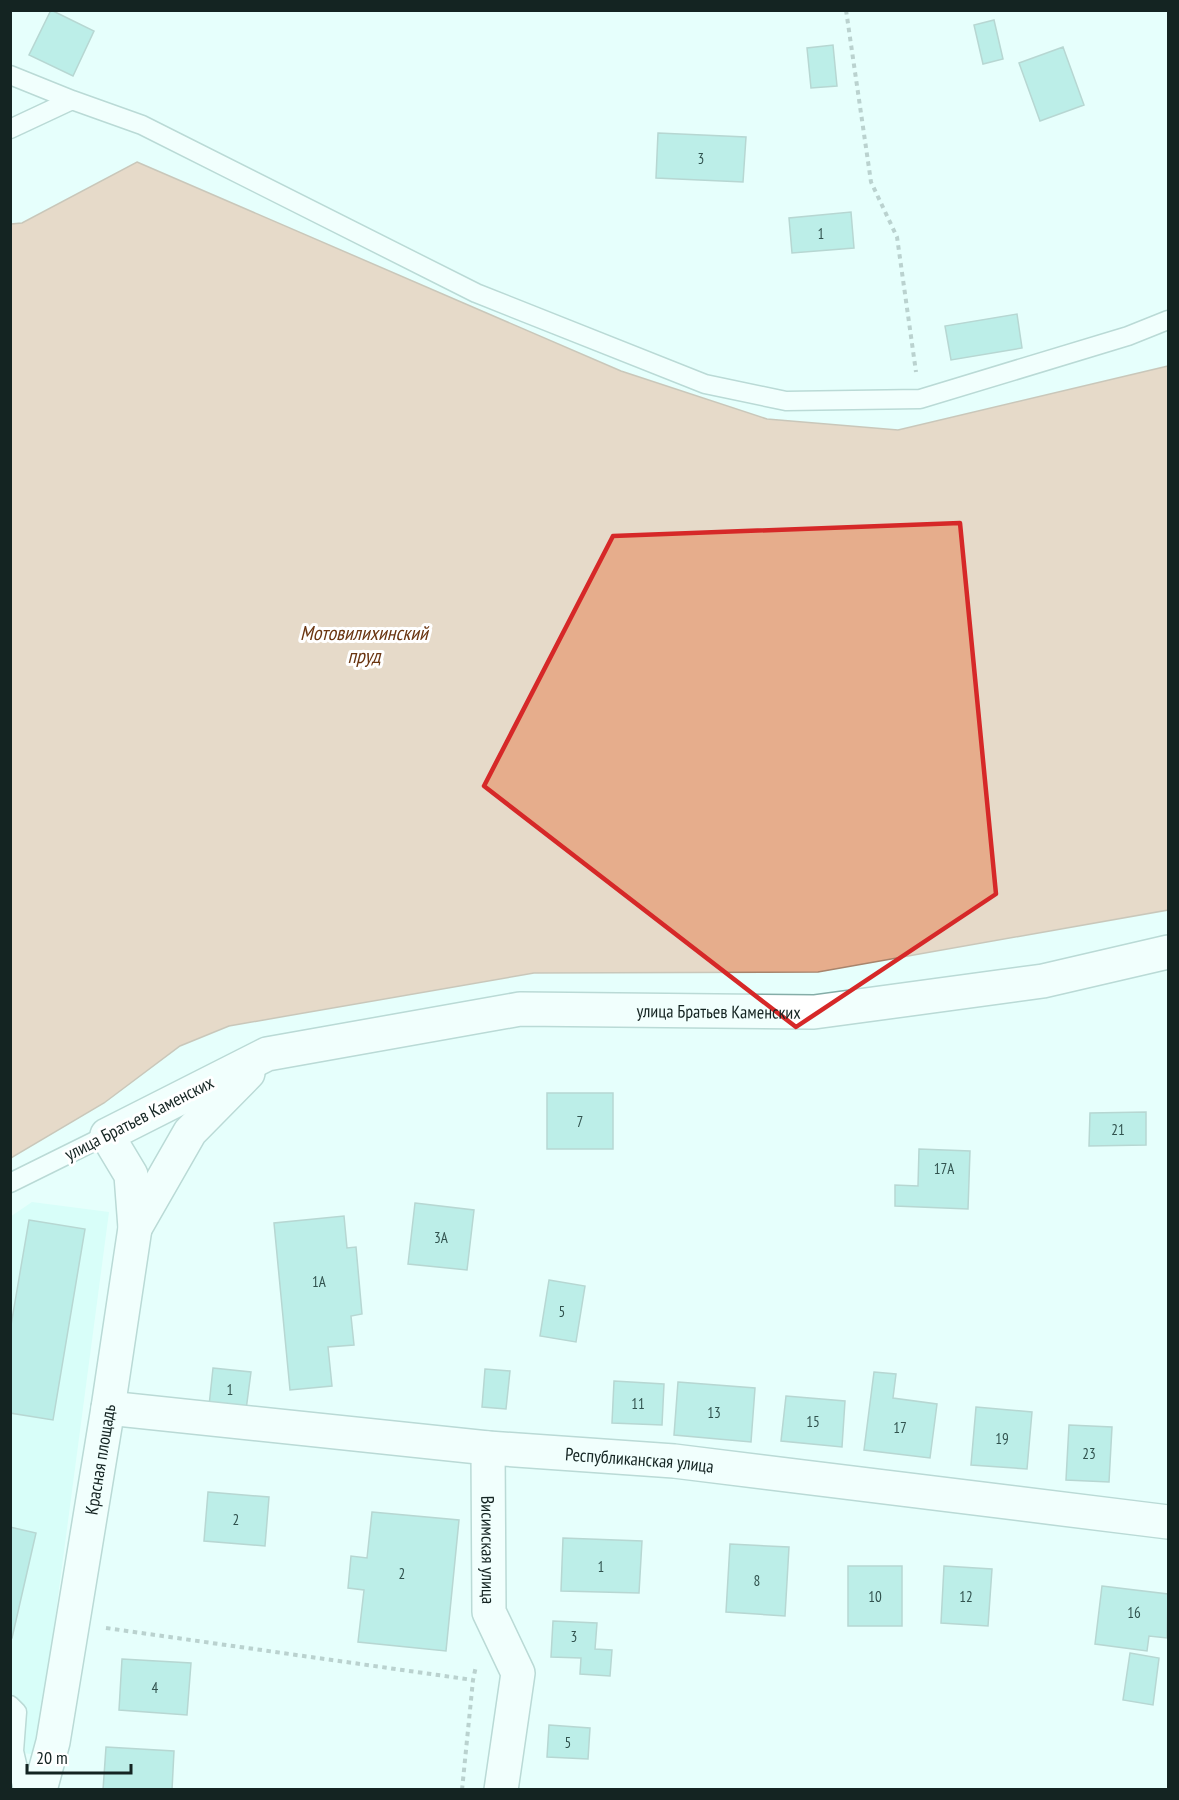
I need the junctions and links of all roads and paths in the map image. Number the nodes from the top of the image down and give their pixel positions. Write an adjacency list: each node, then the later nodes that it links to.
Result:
1 (846, 10): 6 (path)
2 (10, 75): 3 (lane)
3 (72, 100): 4 (lane); 6 (lane)
4 (10, 129)
5 (1168, 320): 6 (lane)
6 (920, 399)
7 (1168, 952): 8 (street, улица Братьев Каменских)
8 (267, 1054): 9 (street, улица Братьев Каменских); 11 (street, улица Братьев Каменских)
9 (107, 1135): 10 (lane, улица Братьев Каменских); 11 (street, Красная площадь)
10 (10, 1183)
11 (135, 1228): 12 (street, Красная площадь)
12 (108, 1408): 13 (street, Республиканская улица); 16 (street, Красная площадь)
13 (488, 1448): 14 (street, Республиканская улица); 15 (street, Висимская улица)
14 (1168, 1522)
15 (489, 1612): 17 (path); 22 (street, Висимская улица)
16 (73, 1620): 17 (path); 20 (street, Красная площадь)
17 (473, 1680): 21 (path)
18 (10, 1705): 19 (lane)
19 (23, 1790)
20 (40, 1790)
21 (462, 1790)
22 (501, 1790)

